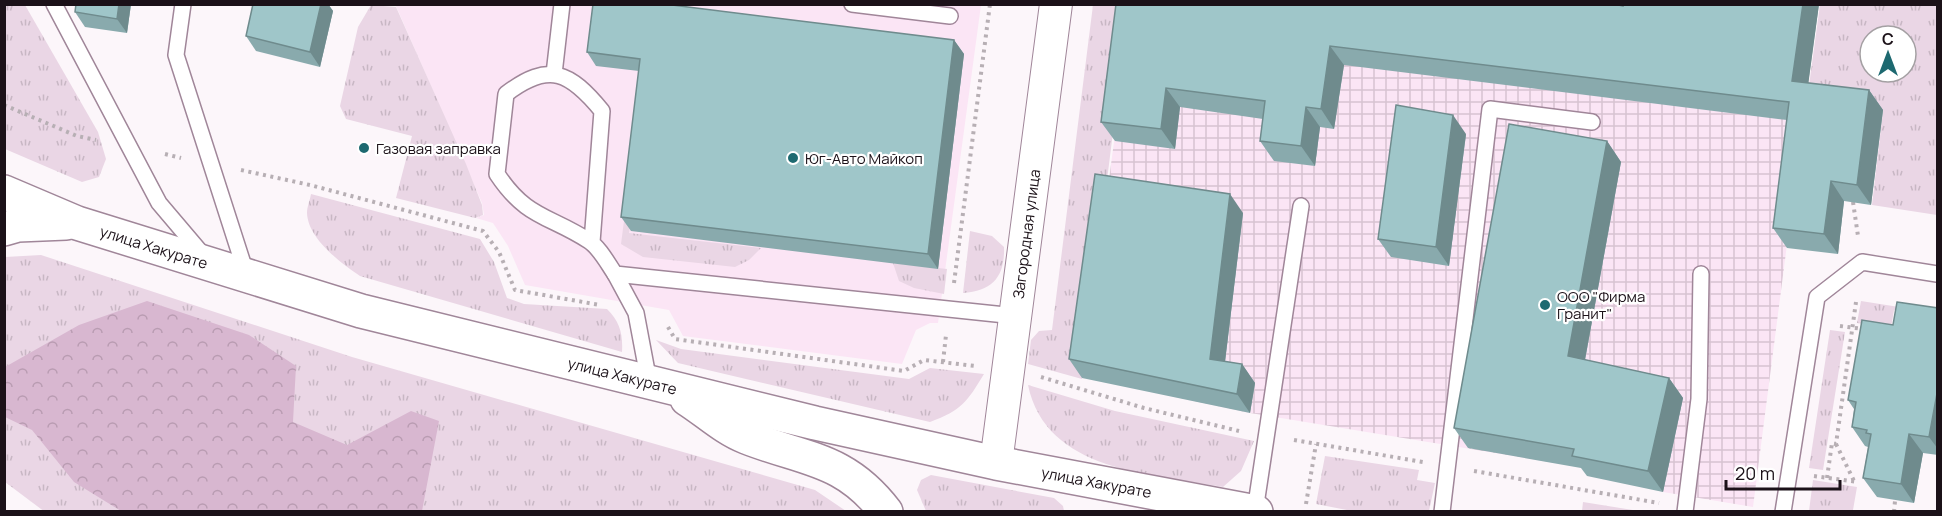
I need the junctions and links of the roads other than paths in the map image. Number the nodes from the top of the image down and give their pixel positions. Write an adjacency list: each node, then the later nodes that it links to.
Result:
1 (54, 4): 14 (lane)
2 (183, 4): 18 (lane)
3 (562, 4): 7 (lane)
4 (852, 4): 6 (lane)
5 (1056, 4): 19 (street, Загородная улица)
6 (950, 16)
7 (554, 74): 13 (lane); 13 (lane)
8 (1592, 122): 25 (lane)
9 (4, 192): 11 (main road, улица Хакурате)
10 (1301, 206): 23 (lane)
11 (76, 223): 12 (main road); 14 (main road, улица Хакурате)
12 (4, 229)
13 (591, 242): 15 (lane)
14 (211, 265): 18 (main road, улица Хакурате)
15 (615, 274): 19 (lane); 20 (lane)
16 (1701, 274): 22 (lane)
17 (1937, 274): 26 (lane)
18 (247, 276): 20 (main road, улица Хакурате)
19 (1015, 316): 21 (street, Загородная улица)
20 (659, 384): 21 (main road, улица Хакурате); 24 (main road)
21 (996, 463): 23 (main road, улица Хакурате)
22 (1685, 510)
23 (1255, 511)
24 (886, 512)
25 (1442, 512)
26 (1784, 512)

